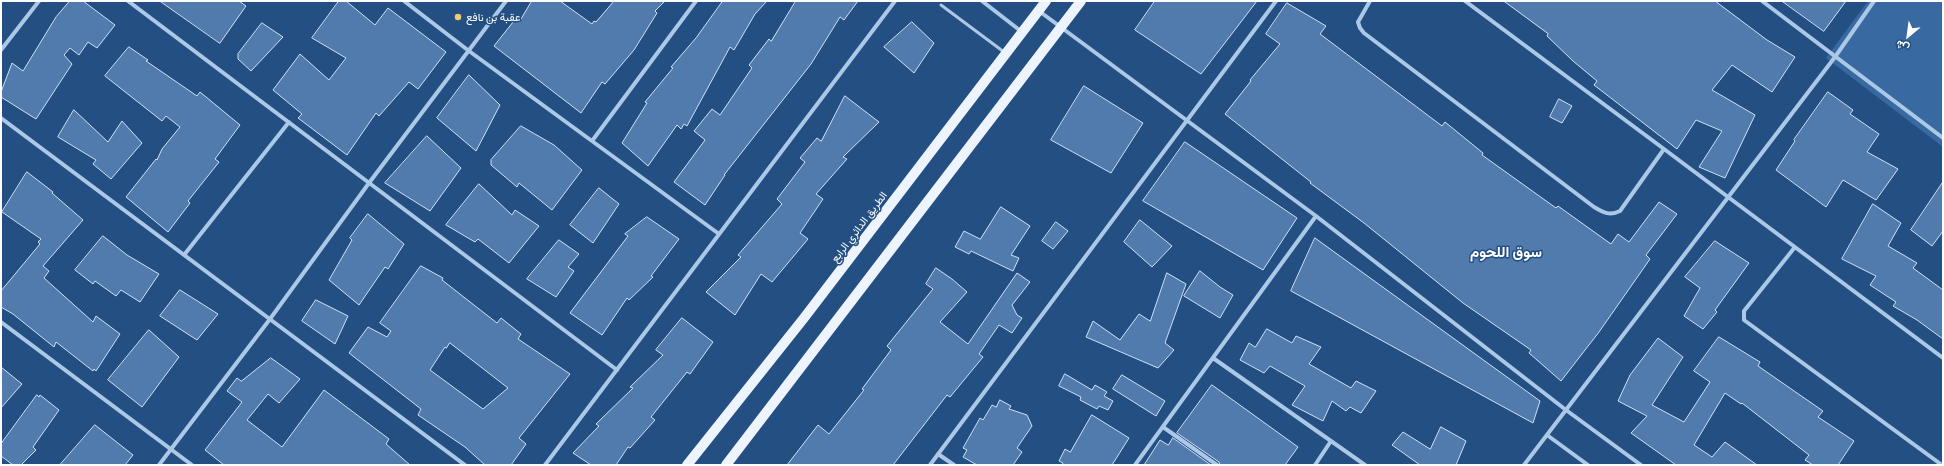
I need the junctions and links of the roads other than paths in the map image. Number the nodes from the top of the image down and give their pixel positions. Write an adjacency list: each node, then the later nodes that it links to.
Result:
1 (39, 1): 19 (street)
2 (128, 1): 25 (street)
3 (404, 1): 20 (street)
4 (506, 1): 20 (street)
5 (696, 1): 27 (street)
6 (895, 1): 32 (street)
7 (982, 1): 18 (street)
8 (1046, 1): 16 (main road, الطريق الدائري الرابع)
9 (1080, 1): 17 (main road)
10 (1276, 1): 24 (street)
11 (1370, 1): 28 (street)
12 (1465, 1): 28 (street)
13 (1762, 1): 22 (street)
14 (1874, 1): 22 (street)
15 (941, 5): 21 (lane)
16 (1039, 10): 17 (street); 18 (main road, الطريق الدائري الرابع)
17 (1061, 27): 24 (street); 51 (main road)
18 (1022, 32): 21 (main road, الطريق الدائري الرابع)
19 (1, 50)
20 (469, 51): 27 (street); 29 (street)
21 (1006, 54): 50 (main road, الطريق الدائري الرابع)
22 (1835, 57): 26 (street); 30 (street)
23 (1, 118): 34 (street)
24 (1187, 120): 31 (street); 45 (street)
25 (288, 122): 29 (street); 34 (street)
26 (1943, 138)
27 (592, 141): 32 (street)
28 (1664, 149): 30 (street)
29 (369, 183): 35 (street); 39 (street)
30 (1728, 197): 33 (street); 40 (street)
31 (1316, 216): 37 (street); 40 (street)
32 (719, 234): 39 (street)
33 (1795, 247): 38 (street); 61 (street)
34 (184, 255): 35 (street)
35 (270, 319): 44 (street); 48 (street)
36 (1, 322): 44 (street)
37 (1213, 358): 41 (street); 43 (street)
38 (1943, 358)
39 (617, 370): 49 (street)
40 (1566, 410): 42 (street); 60 (street)
41 (1163, 427): 54 (street); 55 (street)
42 (1547, 435): 58 (street); 59 (street)
43 (1331, 441): 56 (street); 57 (street)
44 (171, 449): 46 (street); 47 (street)
45 (938, 454): 52 (street); 53 (street)
46 (158, 465)
47 (192, 465)
48 (464, 465)
49 (545, 465)
50 (687, 465)
51 (726, 465)
52 (930, 465)
53 (954, 465)
54 (1135, 465)
55 (1217, 465)
56 (1315, 465)
57 (1365, 465)
58 (1524, 465)
59 (1588, 465)
60 (1641, 465)
61 (1942, 465)

